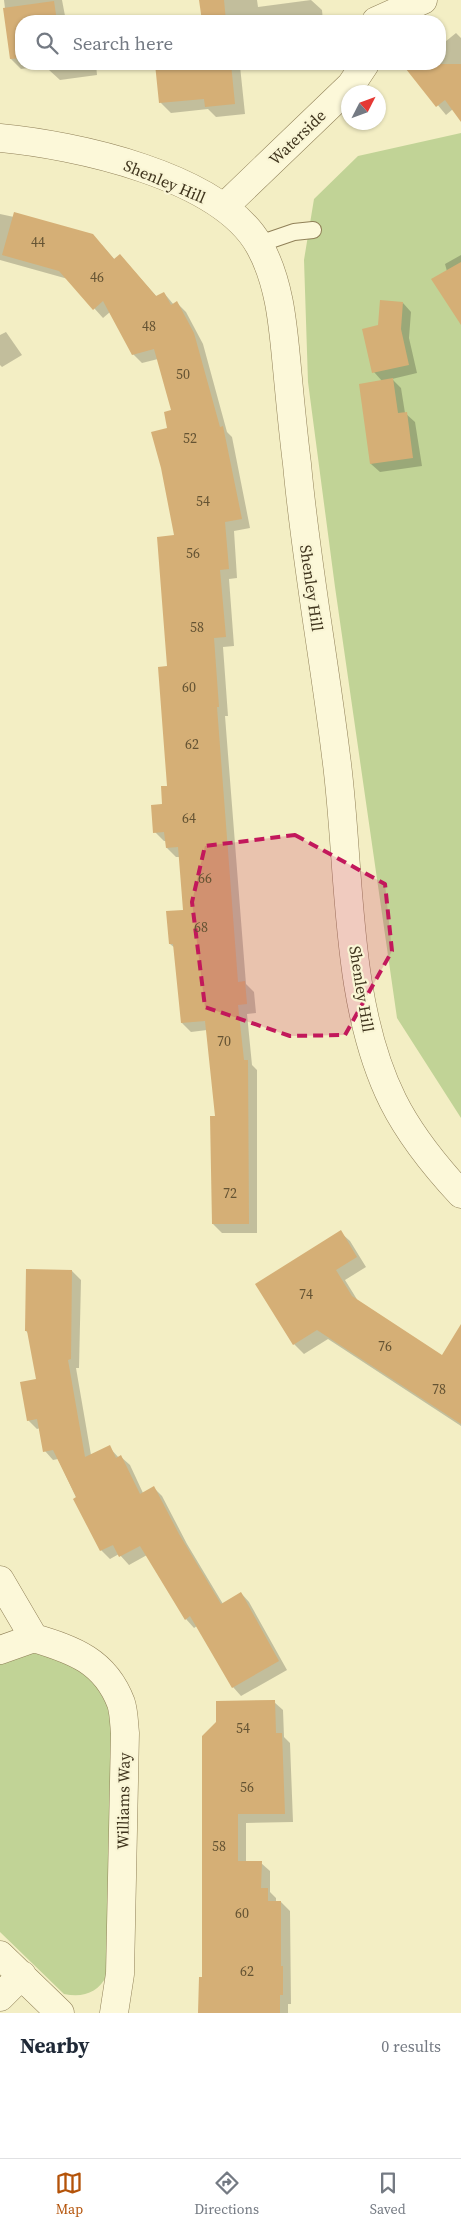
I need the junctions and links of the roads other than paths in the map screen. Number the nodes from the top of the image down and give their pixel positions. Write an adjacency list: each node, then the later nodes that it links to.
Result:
1 (368, 0): 3 (street)
2 (423, 0): 4 (street)
3 (374, 15)
4 (389, 15)
5 (361, 70): 7 (street, Waterside)
6 (0, 138): 7 (street, Shenley Hill)
7 (224, 207): 9 (street, Shenley Hill)
8 (313, 230): 9 (lane)
9 (258, 244): 10 (street, Shenley Hill)
10 (461, 1194)
11 (0, 1580): 12 (street)
12 (34, 1638): 13 (street); 18 (street, Williams Way)
13 (0, 1650)
14 (0, 1954): 15 (street)
15 (22, 1975): 16 (street); 17 (street)
16 (0, 1997)
17 (60, 2013)
18 (114, 2013)

